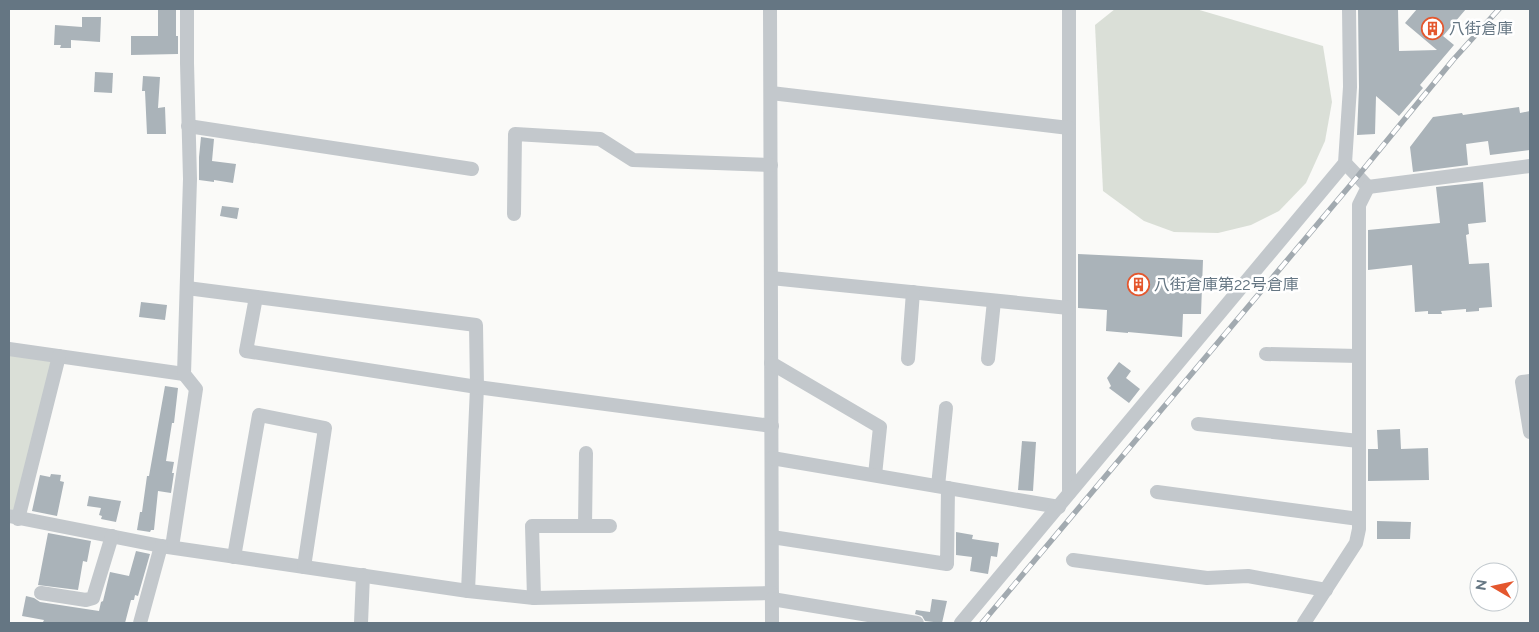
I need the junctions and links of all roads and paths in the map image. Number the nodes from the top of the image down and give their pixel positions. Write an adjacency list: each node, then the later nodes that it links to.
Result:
1 (187, 9): 6 (street)
2 (770, 9): 5 (street)
3 (1069, 9): 7 (street)
4 (1350, 9): 8 (street)
5 (771, 93): 7 (street); 9 (street)
6 (188, 126): 11 (street); 15 (street)
7 (1069, 128): 19 (street)
8 (1345, 163): 12 (street); 40 (street)
9 (771, 165): 13 (street); 14 (street)
10 (1530, 166): 12 (street)
11 (472, 169)
12 (1368, 188): 23 (street)
13 (514, 214)
14 (771, 278): 16 (street); 26 (street)
15 (187, 288): 17 (street); 27 (street)
16 (913, 292): 18 (street); 25 (street)
17 (256, 297): 29 (street); 29 (street)
18 (994, 300): 19 (street); 24 (street)
19 (1069, 308): 40 (street)
20 (9, 349): 22 (street)
21 (1266, 354): 23 (street)
22 (59, 356): 27 (street); 42 (street)
23 (1359, 356): 34 (street)
24 (988, 359)
25 (908, 360)
26 (772, 363): 32 (street); 37 (street)
27 (184, 374): 48 (street)
28 (1530, 381): 33 (street)
29 (477, 387): 32 (street); 54 (street)
30 (946, 408): 38 (street)
31 (1198, 424): 34 (street)
32 (772, 426): 36 (street)
33 (1530, 432)
34 (1359, 441): 43 (street)
35 (586, 453): 44 (street)
36 (772, 458): 37 (street); 47 (street)
37 (875, 475): 38 (street)
38 (943, 487): 41 (street); 47 (street)
39 (1157, 492): 43 (street)
40 (1069, 493): 41 (street)
41 (1059, 506): 62 (street)
42 (14, 517): 46 (street)
43 (1359, 518): 53 (street)
44 (585, 526): 45 (street); 57 (street)
45 (610, 526)
46 (112, 536): 48 (street); 55 (street)
47 (772, 537): 56 (street)
48 (167, 547): 49 (street); 58 (street)
49 (234, 557): 51 (street); 51 (street)
50 (1073, 560): 53 (street)
51 (304, 567): 52 (street)
52 (362, 575): 54 (street); 59 (street)
53 (1326, 590): 63 (street)
54 (468, 591): 57 (street)
55 (41, 593)
56 (772, 596): 57 (street); 60 (street); 61 (street)
57 (534, 598)
58 (140, 623)
59 (361, 623)
60 (772, 623)
61 (918, 623)
62 (961, 623)
63 (1304, 623)

